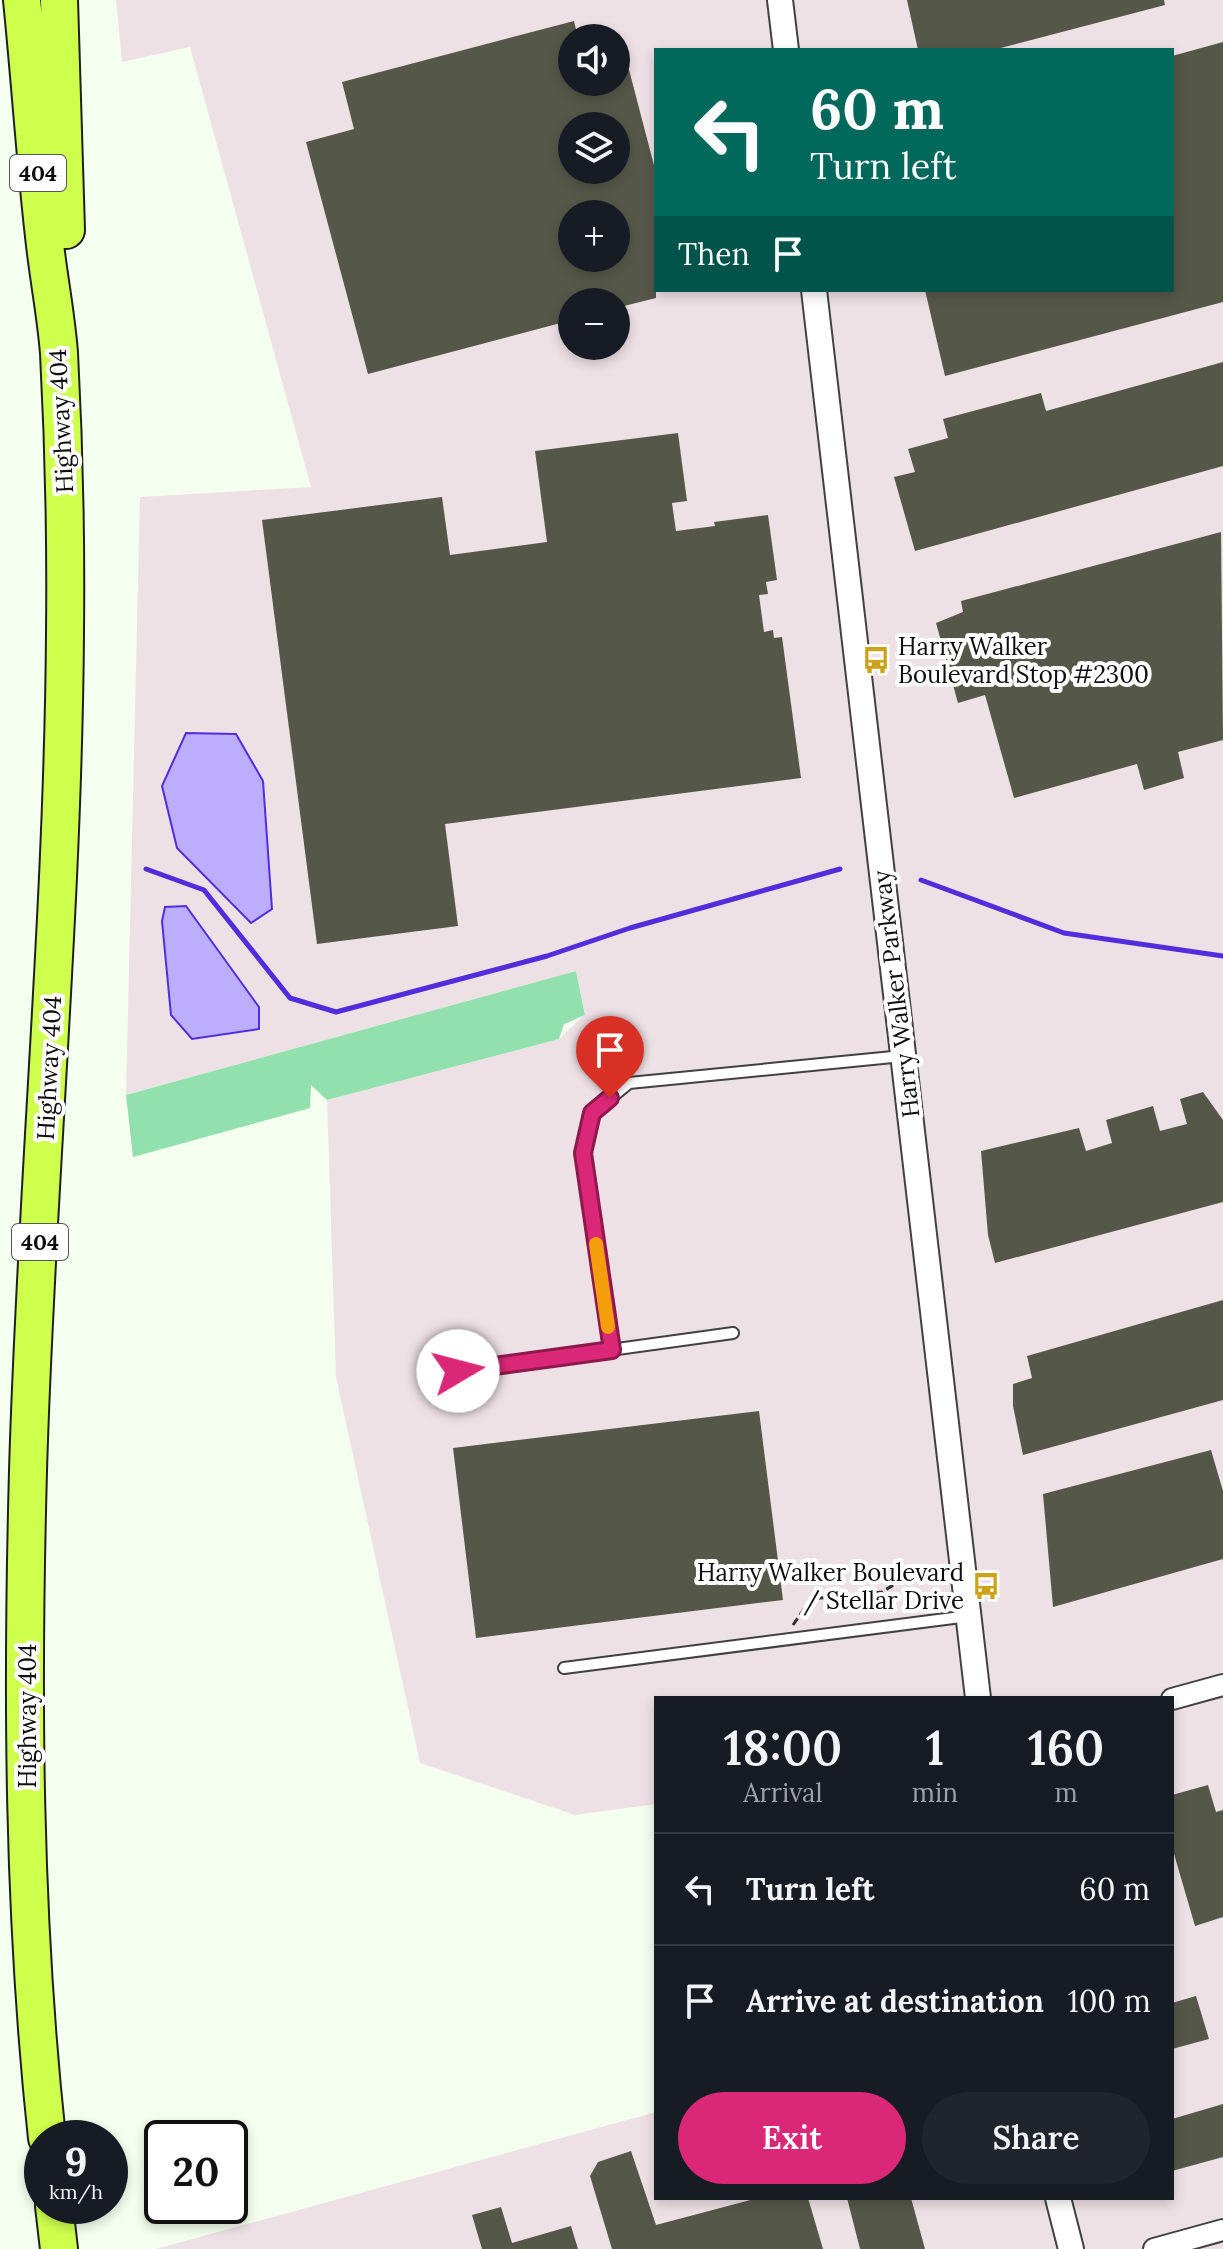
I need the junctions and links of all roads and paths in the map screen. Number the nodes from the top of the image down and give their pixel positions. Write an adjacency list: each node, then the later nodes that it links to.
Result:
1 (22, 0): 6 (highway, Highway 404 / 404)
2 (59, 0): 6 (highway)
3 (780, 0): 4 (street)
4 (786, 48)
5 (814, 292): 7 (street, Harry Walker Parkway)
6 (58, 346): 18 (highway, Highway 404 / 404)
7 (903, 1056): 9 (lane); 11 (street, Harry Walker Parkway)
8 (733, 1333): 9 (lane)
9 (612, 1350): 10 (lane)
10 (458, 1371)
11 (962, 1568): 12 (street, Harry Walker Parkway); 13 (path)
12 (969, 1616): 13 (lane); 16 (street, Harry Walker Parkway)
13 (782, 1641): 14 (lane)
14 (564, 1668)
15 (1223, 1685): 17 (street)
16 (978, 1696)
17 (1174, 1698)
18 (45, 2120)
19 (1059, 2200): 23 (street)
20 (56, 2224): 22 (highway)
21 (1223, 2230): 24 (street)
22 (59, 2249)
23 (1071, 2249)
24 (1154, 2249)

